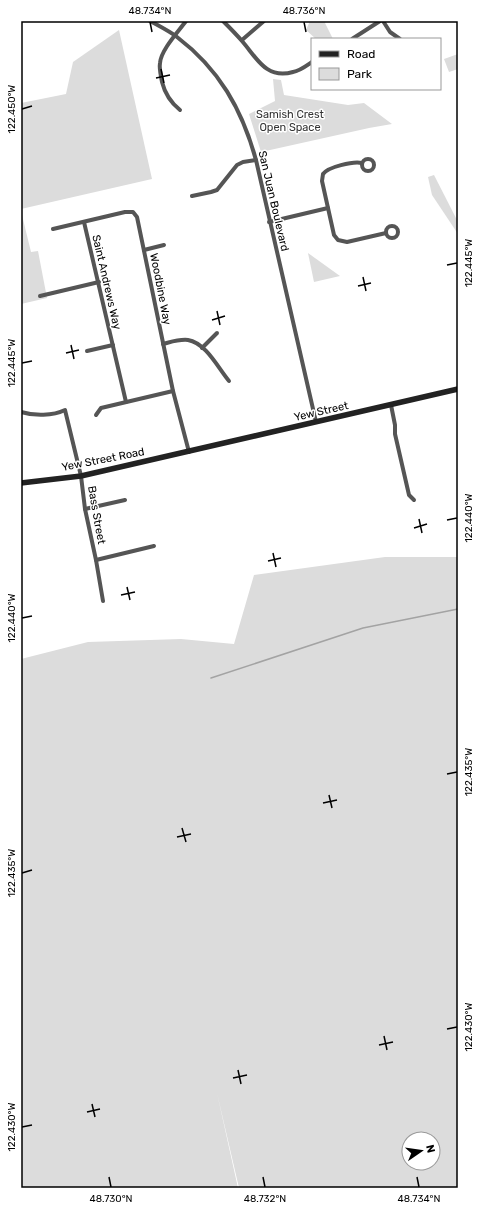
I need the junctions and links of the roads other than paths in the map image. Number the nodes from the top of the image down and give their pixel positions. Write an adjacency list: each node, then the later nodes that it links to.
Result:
1 (150, 21): 6 (street, San Juan Boulevard)
2 (186, 21): 6 (street)
3 (223, 21): 9 (street)
4 (264, 21): 9 (street)
5 (382, 21): 7 (street); 8 (street)
6 (175, 36): 11 (street); 12 (street, San Juan Boulevard)
7 (354, 38)
8 (399, 38)
9 (242, 40): 10 (street)
10 (311, 63)
11 (180, 110)
12 (256, 160): 14 (street); 17 (street, San Juan Boulevard)
13 (362, 163): 15 (street)
14 (192, 196)
15 (328, 208): 17 (street); 19 (street)
16 (84, 222): 18 (street, Woodbine Way); 21 (street, Woodbine Way); 22 (street, Saint Andrews Way)
17 (269, 222): 36 (street, San Juan Boulevard)
18 (53, 229)
19 (386, 233)
20 (164, 245): 21 (street)
21 (144, 250): 25 (street, Woodbine Way)
22 (99, 282): 23 (street); 26 (street, Saint Andrews Way)
23 (40, 296)
24 (217, 333): 27 (street)
25 (163, 344): 27 (street); 31 (street, Woodbine Way)
26 (113, 345): 28 (street, Saint Andrews Way); 32 (street, Saint Andrews Way)
27 (202, 348): 29 (street)
28 (87, 351)
29 (228, 381)
30 (458, 389): 33 (street, Yew Street)
31 (173, 391): 32 (street); 37 (street, Woodbine Way)
32 (126, 402): 35 (street)
33 (391, 405): 36 (street, Yew Street); 41 (street)
34 (21, 412): 38 (street, Bass Street)
35 (96, 415)
36 (316, 422): 37 (street, Yew Street)
37 (189, 452): 38 (street, Yew Street Road)
38 (81, 476): 39 (street, Yew Street Road); 42 (street, Bass Street)
39 (21, 483)
40 (125, 500): 42 (street)
41 (414, 500)
42 (85, 509): 44 (street, Bass Street)
43 (154, 546): 44 (street)
44 (96, 560): 45 (street, Bass Street)
45 (103, 601)

